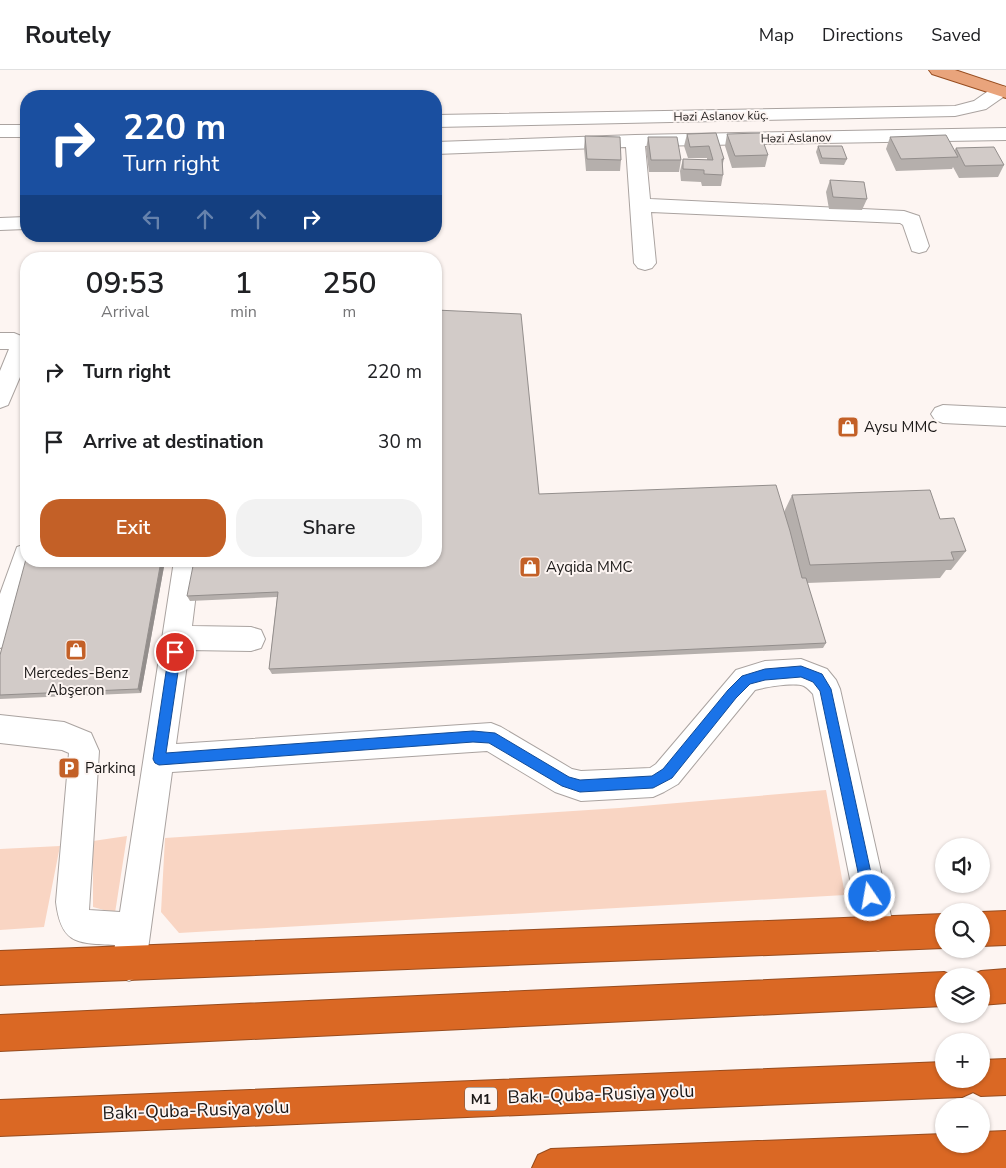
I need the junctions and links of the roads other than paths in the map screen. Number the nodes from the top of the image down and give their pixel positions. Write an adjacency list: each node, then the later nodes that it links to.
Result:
1 (938, 70): 2 (main road)
2 (1003, 92): 3 (street, Həzi Aslanov küç.)
3 (442, 122)
4 (20, 130): 5 (street)
5 (0, 131)
6 (1006, 134): 7 (street, Həzi Aslanov)
7 (635, 141): 8 (street, Həzi Aslanov); 9 (street)
8 (442, 148)
9 (641, 204): 12 (street); 13 (street)
10 (20, 223): 11 (street)
11 (0, 224)
12 (920, 246)
13 (645, 264)
14 (0, 341): 15 (street)
15 (20, 345)
16 (20, 351): 17 (street)
17 (0, 399)
18 (943, 414): 19 (street)
19 (1006, 417)
20 (22, 567): 22 (street)
21 (186, 567): 23 (street)
22 (0, 636)
23 (177, 638): 24 (street); 26 (street)
24 (251, 639)
25 (0, 728): 28 (street)
26 (159, 759): 28 (street); 31 (street)
27 (1006, 928): 29 (highway)
28 (133, 929): 32 (street)
29 (990, 929)
30 (935, 931): 31 (highway)
31 (878, 934): 32 (highway)
32 (129, 964): 33 (highway)
33 (0, 968)
34 (1006, 986): 35 (highway)
35 (990, 987)
36 (935, 989): 38 (highway)
37 (0, 1019): 38 (highway)
38 (60, 1030): 39 (highway)
39 (0, 1033)
40 (1006, 1077): 41 (highway)
41 (990, 1078)
42 (935, 1080): 43 (highway, Bakı-Quba-Rusiya yolu / M1)
43 (0, 1118)
44 (1006, 1150): 45 (highway)
45 (816, 1163): 46 (highway)
46 (551, 1168)

